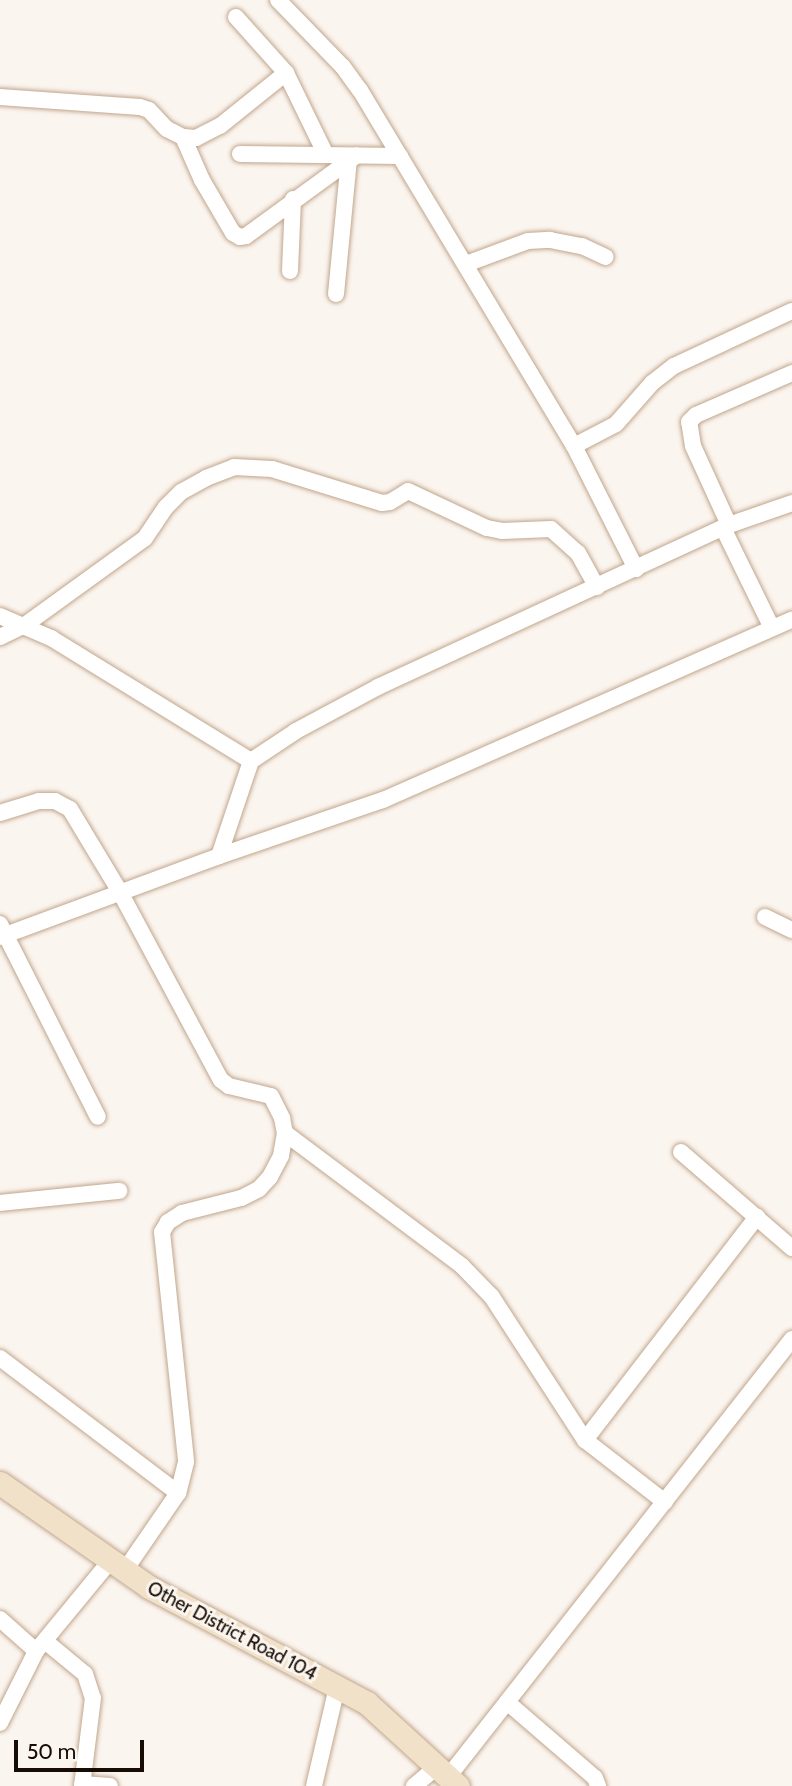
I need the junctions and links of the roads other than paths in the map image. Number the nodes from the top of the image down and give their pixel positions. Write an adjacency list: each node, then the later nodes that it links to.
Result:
1 (285, 2): 8 (street)
2 (236, 17): 3 (street)
3 (286, 73): 5 (street); 7 (street)
4 (0, 97): 5 (street)
5 (183, 137): 10 (street)
6 (240, 155): 7 (street)
7 (326, 155): 9 (street)
8 (400, 156): 9 (street); 12 (street)
9 (353, 158): 10 (street); 14 (street)
10 (293, 199): 13 (street)
11 (606, 257): 12 (street)
12 (466, 264): 17 (street)
13 (290, 271)
14 (336, 294)
15 (792, 311): 17 (street)
16 (792, 373): 19 (street)
17 (574, 446): 20 (street)
18 (792, 503): 19 (street)
19 (726, 527): 20 (street); 25 (street)
20 (636, 569): 21 (street)
21 (597, 587): 24 (street); 27 (street)
22 (0, 616): 24 (street)
23 (792, 620): 25 (street)
24 (25, 625): 26 (street); 27 (street)
25 (772, 628): 29 (street)
26 (0, 638)
27 (250, 761): 29 (street)
28 (0, 813): 30 (street)
29 (219, 856): 30 (street)
30 (120, 892): 33 (street); 35 (street)
31 (765, 917): 32 (street)
32 (792, 930)
33 (2, 932): 34 (street)
34 (98, 1118)
35 (285, 1133): 43 (street); 45 (street)
36 (681, 1152): 39 (street)
37 (119, 1191): 38 (street)
38 (0, 1203)
39 (757, 1217): 40 (street); 43 (street)
40 (792, 1248)
41 (792, 1339): 46 (street)
42 (0, 1358): 45 (street)
43 (585, 1440): 46 (street)
44 (0, 1483): 47 (street, Other District Road 104)
45 (178, 1493): 47 (street)
46 (665, 1502): 51 (street)
47 (118, 1565): 49 (street); 50 (street, Other District Road 104)
48 (0, 1619): 49 (street)
49 (40, 1646): 52 (street); 54 (street)
50 (337, 1687): 53 (street, Other District Road 104); 56 (street)
51 (507, 1702): 53 (street); 58 (street)
52 (0, 1723)
53 (448, 1777): 57 (street)
54 (82, 1785): 55 (street)
55 (110, 1786)
56 (314, 1786)
57 (414, 1786)
58 (598, 1786)

